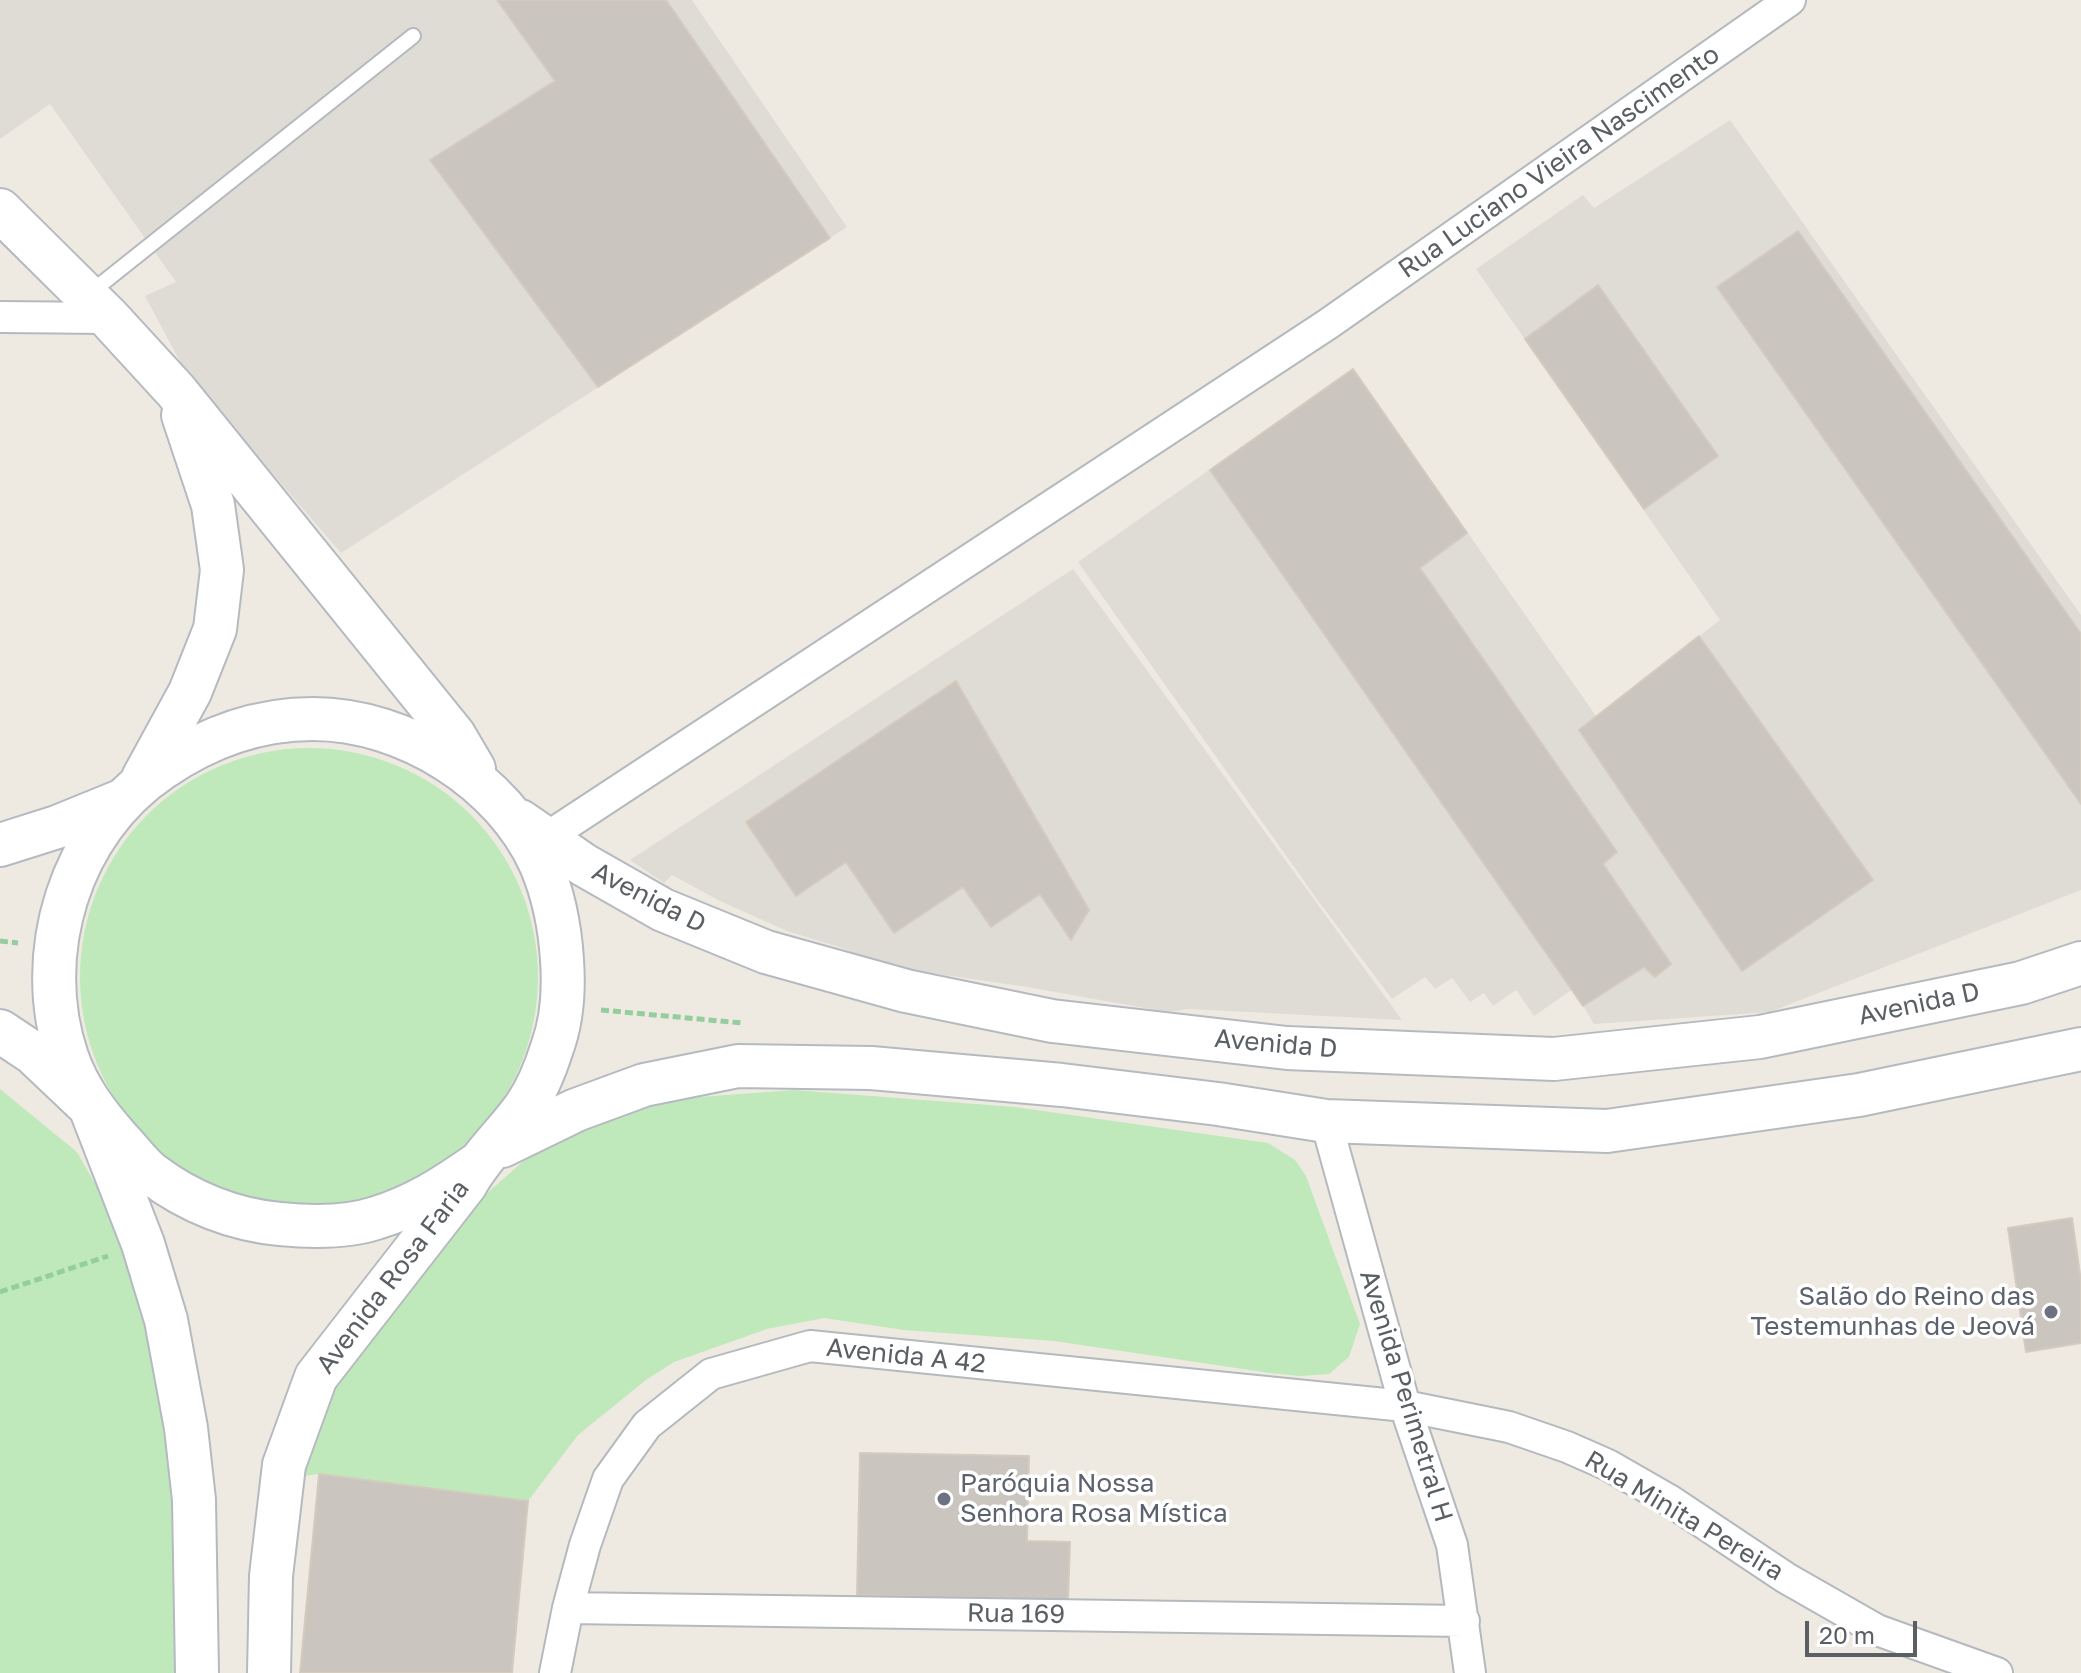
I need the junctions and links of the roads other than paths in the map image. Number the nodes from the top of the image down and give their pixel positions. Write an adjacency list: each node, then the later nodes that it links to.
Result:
1 (1790, 0): 9 (street, Rua Luciano Vieira Nascimento)
2 (413, 36): 4 (lane)
3 (0, 210): 4 (street)
4 (98, 307): 5 (street); 6 (street)
5 (0, 317)
6 (176, 391): 7 (street); 8 (street)
7 (131, 791): 8 (street, Avenida D); 10 (street); 14 (street)
8 (496, 800): 9 (street, Avenida D); 16 (street)
9 (546, 838): 11 (street, Avenida D)
10 (0, 845)
11 (2081, 963)
12 (0, 1031): 14 (street)
13 (2081, 1049): 15 (street)
14 (90, 1107): 16 (street); 20 (street)
15 (1326, 1121): 16 (street); 17 (street, Avenida Perimetral H)
16 (483, 1158): 21 (street, Avenida Rosa Faria)
17 (1405, 1406): 18 (street, Avenida A 42); 19 (street, Avenida Perimetral H); 24 (street, Rua Minita Pereira)
18 (568, 1608): 19 (street, Rua 169); 22 (street, Avenida A 42)
19 (1464, 1621): 23 (street, Avenida Perimetral H)
20 (197, 1673)
21 (269, 1673)
22 (555, 1673)
23 (1470, 1673)
24 (1997, 1673)

